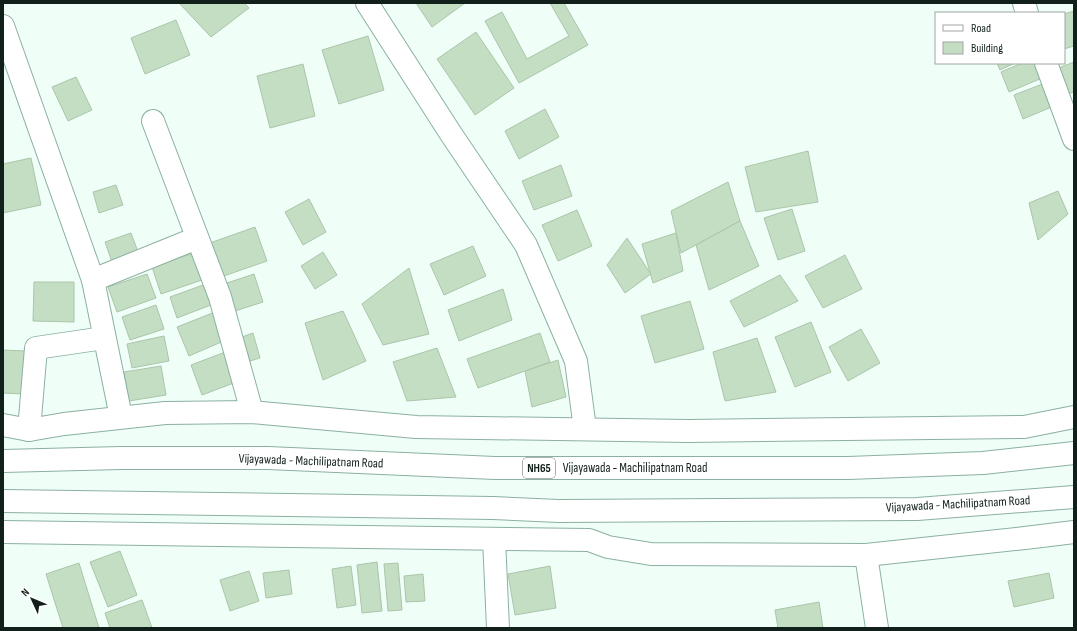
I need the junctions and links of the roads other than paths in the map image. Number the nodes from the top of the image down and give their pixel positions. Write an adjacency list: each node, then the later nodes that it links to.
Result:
1 (367, 3): 13 (main road)
2 (3, 26): 7 (main road)
3 (1046, 64): 5 (main road)
4 (153, 121): 6 (main road)
5 (1074, 139)
6 (197, 238): 7 (main road); 9 (main road)
7 (92, 280): 8 (main road)
8 (104, 338): 10 (main road); 14 (main road)
9 (252, 412): 10 (main road); 13 (main road)
10 (121, 417): 14 (main road)
11 (1074, 418): 13 (main road)
12 (3, 425): 14 (main road)
13 (585, 429)
14 (30, 430)
15 (1074, 453): 16 (main road, Vijayawada - Machilipatnam Road / NH65)
16 (5, 457)
17 (1074, 497): 18 (main road, Vijayawada - Machilipatnam Road)
18 (3, 501)
19 (3, 532): 21 (main road)
20 (1074, 532): 22 (main road)
21 (494, 539): 22 (main road); 23 (main road)
22 (866, 555): 24 (main road)
23 (498, 628)
24 (877, 628)

